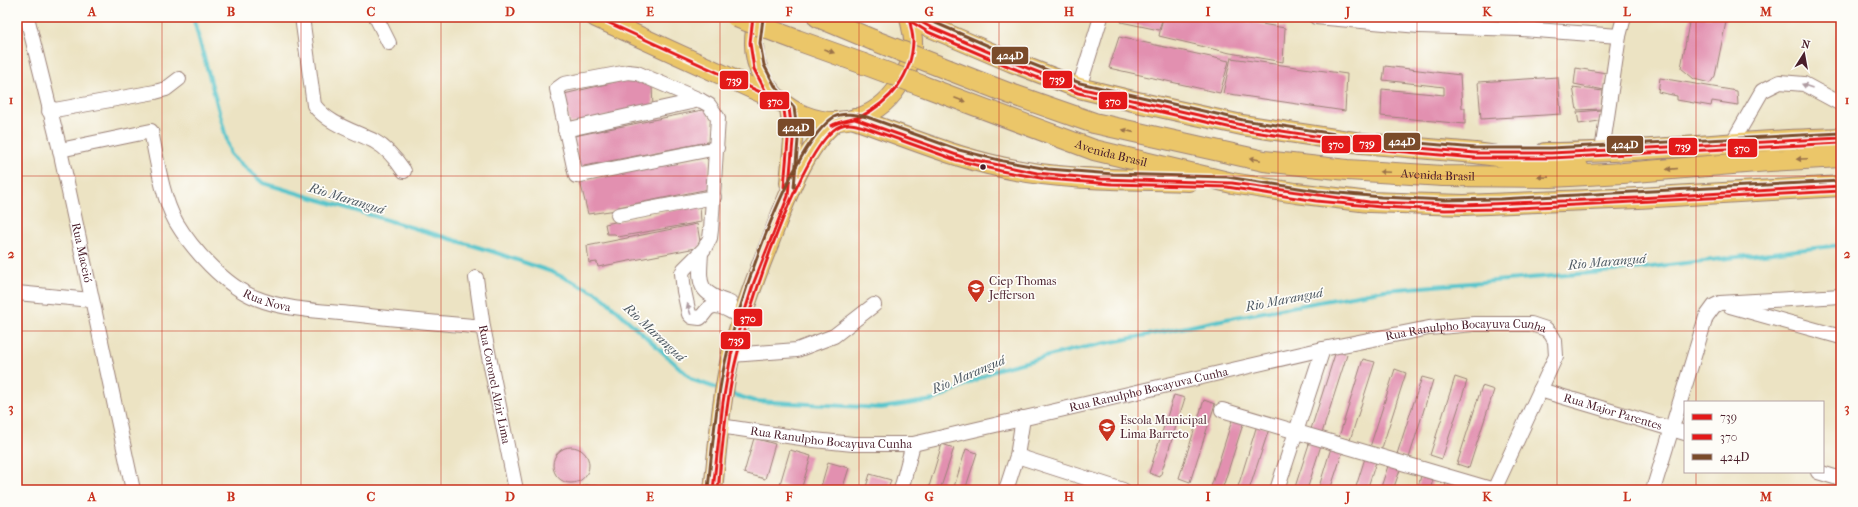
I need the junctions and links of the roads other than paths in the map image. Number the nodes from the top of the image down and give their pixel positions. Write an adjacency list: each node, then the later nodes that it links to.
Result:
1 (27, 17): 21 (street, Rua Maceió)
2 (302, 17): 31 (street)
3 (376, 17): 15 (street)
4 (596, 17): 19 (highway)
5 (736, 17): 33 (highway, Avenida Brasil, one-way to 33, bridge)
6 (758, 17): 19 (main road)
7 (818, 17): 32 (highway, Avenida Brasil, one-way to 7, bridge)
8 (909, 17): 22 (main road)
9 (912, 17): 17 (highway)
10 (1101, 17): 17 (street)
11 (1316, 17): 13 (street)
12 (1624, 17): 14 (street)
13 (1523, 23): 14 (street)
14 (1619, 36): 28 (street)
15 (389, 43)
16 (179, 78): 21 (street)
17 (1079, 88): 29 (highway)
18 (700, 100): 23 (street); 23 (street); 26 (street)
19 (784, 104): 22 (main road); 35 (main road)
20 (1841, 104): 25 (street, one-way to 25)
21 (49, 111): 27 (street, Rua Maceió)
22 (846, 120): 33 (highway); 35 (main road)
23 (565, 130): 26 (street)
24 (1841, 138): 25 (highway)
25 (1732, 143): 28 (highway)
26 (717, 148): 36 (street)
27 (60, 150): 42 (street, Rua Maceió); 46 (street, Rua Nova)
28 (1602, 151): 29 (highway)
29 (1475, 153): 32 (highway)
30 (1841, 157): 32 (highway, Avenida Brasil, one-way to 32)
31 (404, 171)
32 (1623, 173)
33 (1232, 183): 34 (highway, Avenida Brasil)
34 (1841, 186)
35 (788, 196): 45 (main road)
36 (714, 197): 37 (street); 38 (street)
37 (618, 215)
38 (700, 252): 45 (street); 45 (street, one-way to 38)
39 (476, 278): 46 (street, Rua Coronel Alzir Lima)
40 (17, 293): 42 (street)
41 (1841, 296): 43 (street)
42 (91, 300): 61 (street, Rua Maceió)
43 (1720, 303): 47 (street); 54 (street)
44 (874, 305): 49 (street)
45 (744, 313): 49 (main road)
46 (483, 327): 62 (street, Rua Coronel Alzir Lima)
47 (1841, 337)
48 (1323, 349): 50 (street, Rua Ranulpho Bocayuva Cunha); 52 (street, Rua Ranulpho Bocayuva Cunha); 55 (street)
49 (731, 355): 53 (main road)
50 (1540, 390): 54 (street, Rua Major Parentes); 68 (street)
51 (1222, 410): 55 (street)
52 (1023, 418): 57 (street, Rua Ranulpho Bocayuva Cunha); 58 (street)
53 (720, 426): 57 (street, Rua Ranulpho Bocayuva Cunha); 63 (main road)
54 (1671, 429): 56 (street, Rua Major Parentes); 69 (street)
55 (1297, 431): 67 (street); 68 (street)
56 (1684, 433)
57 (913, 444): 64 (street)
58 (1017, 456): 65 (street); 66 (street)
59 (1822, 473): 60 (street)
60 (1841, 478)
61 (133, 490)
62 (516, 490)
63 (713, 490)
64 (901, 490)
65 (1006, 490)
66 (1123, 490)
67 (1277, 490)
68 (1494, 490)
69 (1653, 490)

